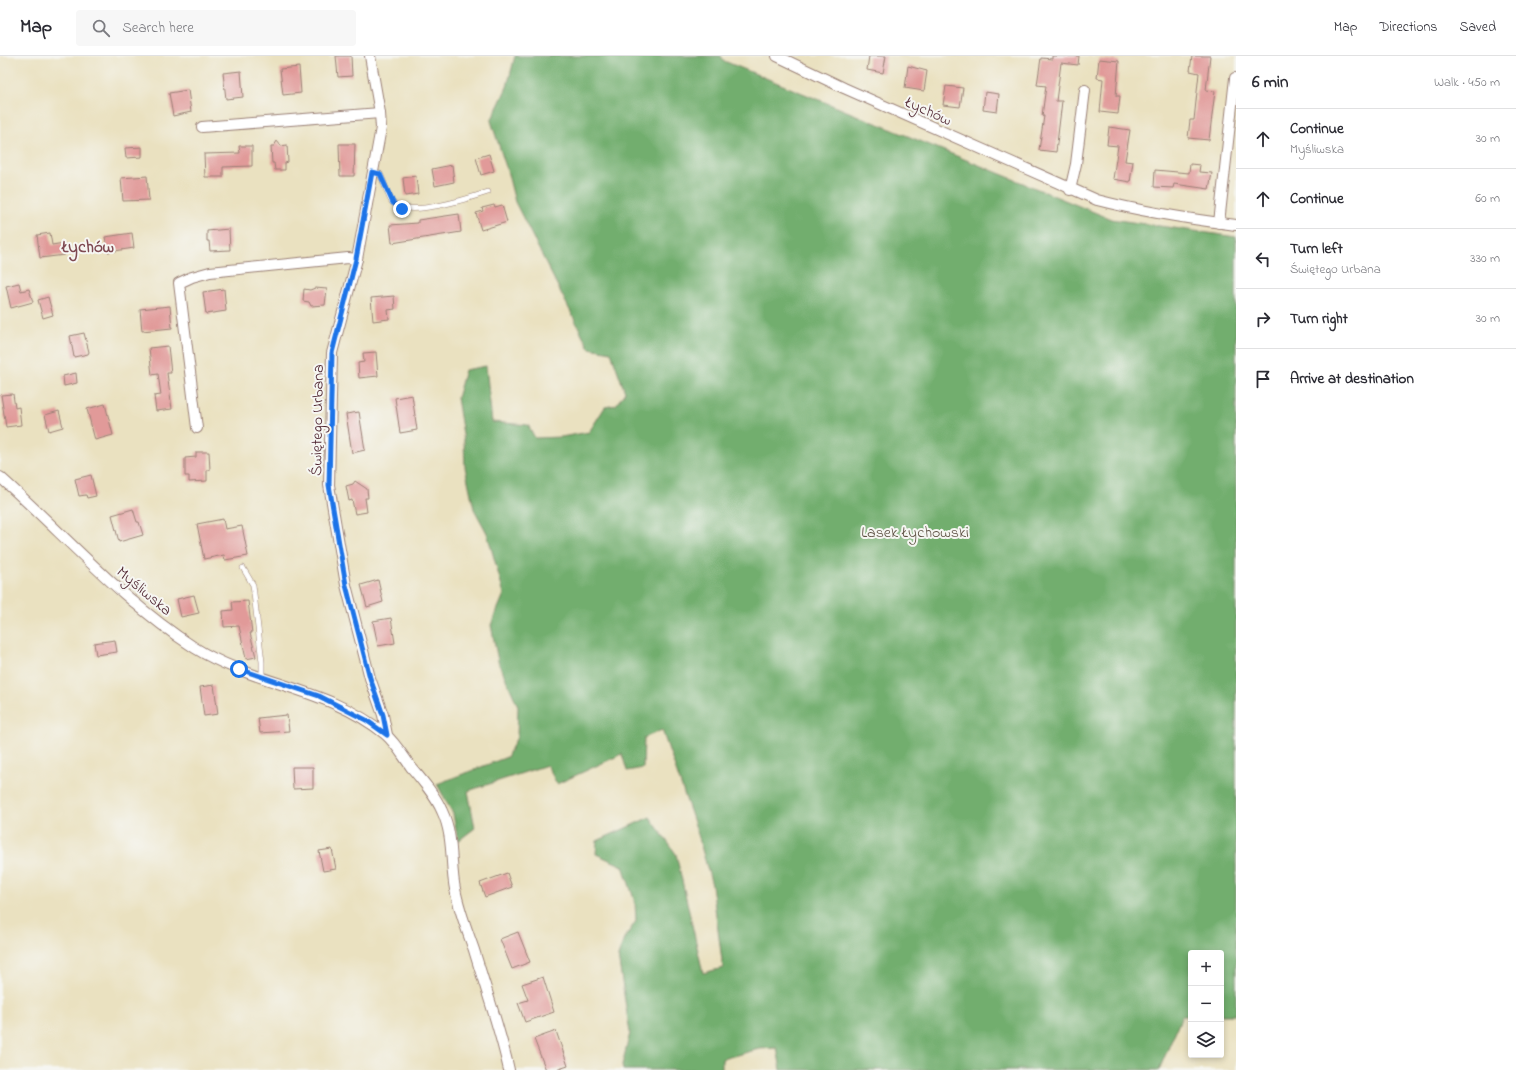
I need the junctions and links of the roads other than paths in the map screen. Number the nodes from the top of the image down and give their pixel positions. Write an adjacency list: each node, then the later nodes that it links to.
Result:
1 (370, 56): 5 (street, Świętego Urbana)
2 (778, 56): 8 (street, Łychów)
3 (1235, 78): 10 (street)
4 (1085, 90): 8 (street)
5 (380, 113): 6 (street); 7 (street, Świętego Urbana)
6 (202, 127)
7 (372, 172): 9 (lane); 12 (street, Świętego Urbana)
8 (1070, 190): 10 (street, Łychów)
9 (488, 192)
10 (1219, 223): 11 (street, Łychów)
11 (1236, 225)
12 (356, 259): 13 (street); 17 (street, Świętego Urbana)
13 (198, 428)
14 (0, 477): 16 (street, Myśliwska)
15 (243, 568): 16 (lane)
16 (262, 677): 17 (street, Myśliwska)
17 (387, 735): 18 (street)
18 (509, 1070)

